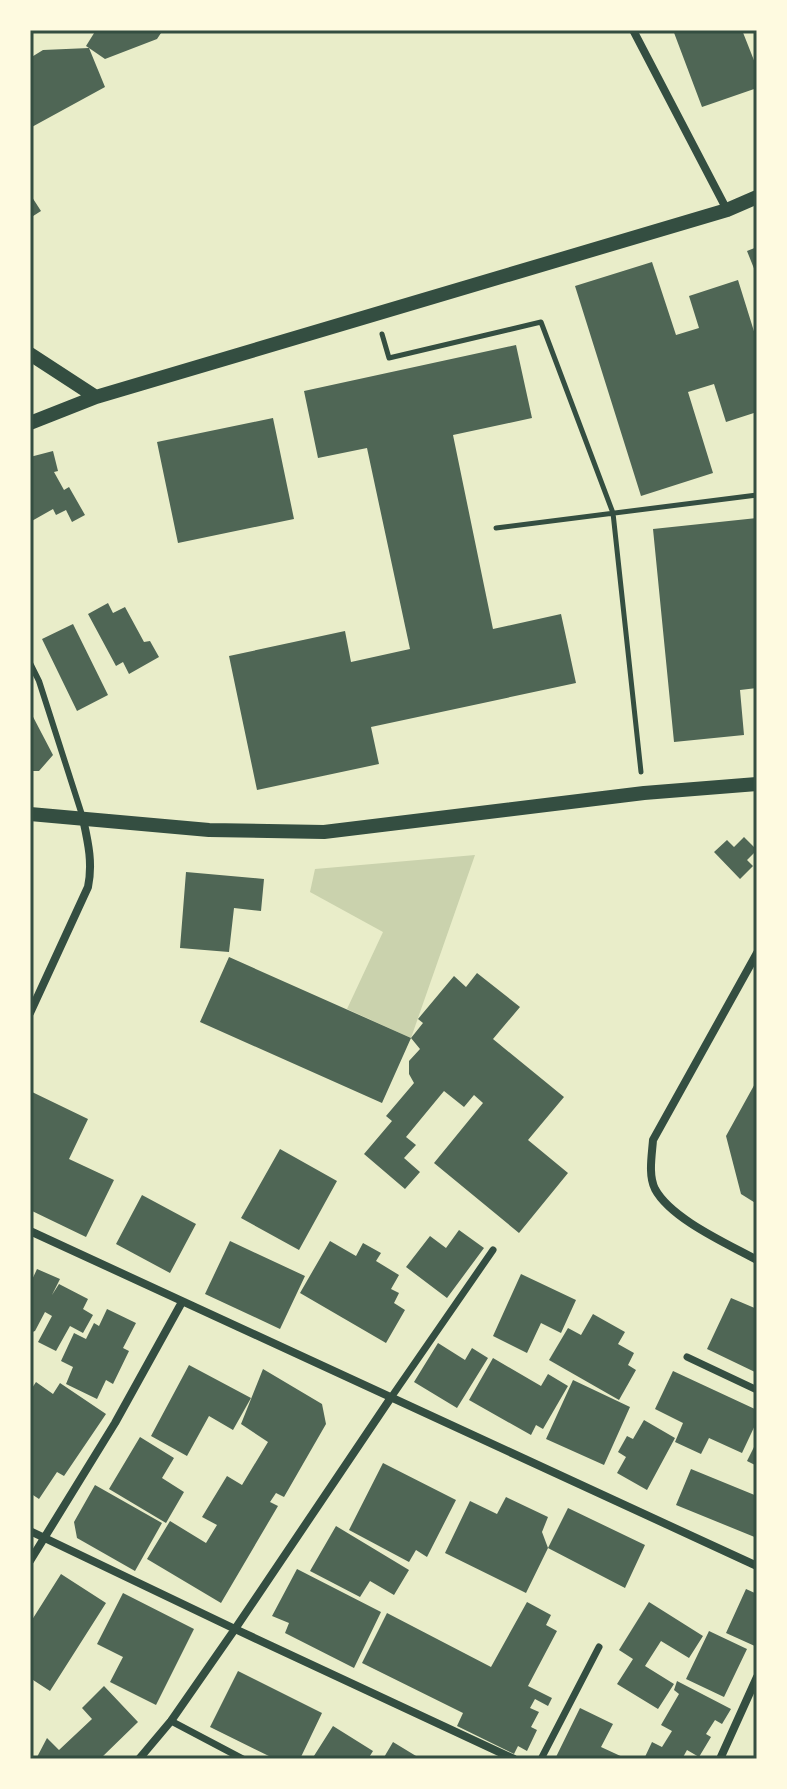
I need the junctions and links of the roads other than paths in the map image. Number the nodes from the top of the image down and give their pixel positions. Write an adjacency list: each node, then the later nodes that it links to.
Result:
1 (633, 30): 3 (street)
2 (757, 197): 3 (street)
3 (727, 210): 5 (street)
4 (30, 354): 5 (street)
5 (96, 397): 6 (street)
6 (30, 423)
7 (30, 663): 10 (lane)
8 (757, 784): 10 (street)
9 (30, 814): 10 (street)
10 (83, 819): 12 (street)
11 (757, 953): 15 (street)
12 (30, 1013)
13 (30, 1231): 16 (street)
14 (493, 1250): 19 (street)
15 (757, 1260)
16 (182, 1302): 19 (street); 21 (street)
17 (687, 1357): 18 (street)
18 (757, 1390)
19 (390, 1399): 23 (street); 24 (street)
20 (30, 1531): 21 (street)
21 (45, 1539): 22 (street); 24 (street)
22 (30, 1561)
23 (757, 1566)
24 (235, 1629): 27 (street); 28 (street)
25 (599, 1647): 31 (street)
26 (757, 1677): 32 (street)
27 (171, 1721): 29 (street); 30 (street)
28 (509, 1758)
29 (139, 1759)
30 (243, 1759)
31 (541, 1759)
32 (720, 1759)

